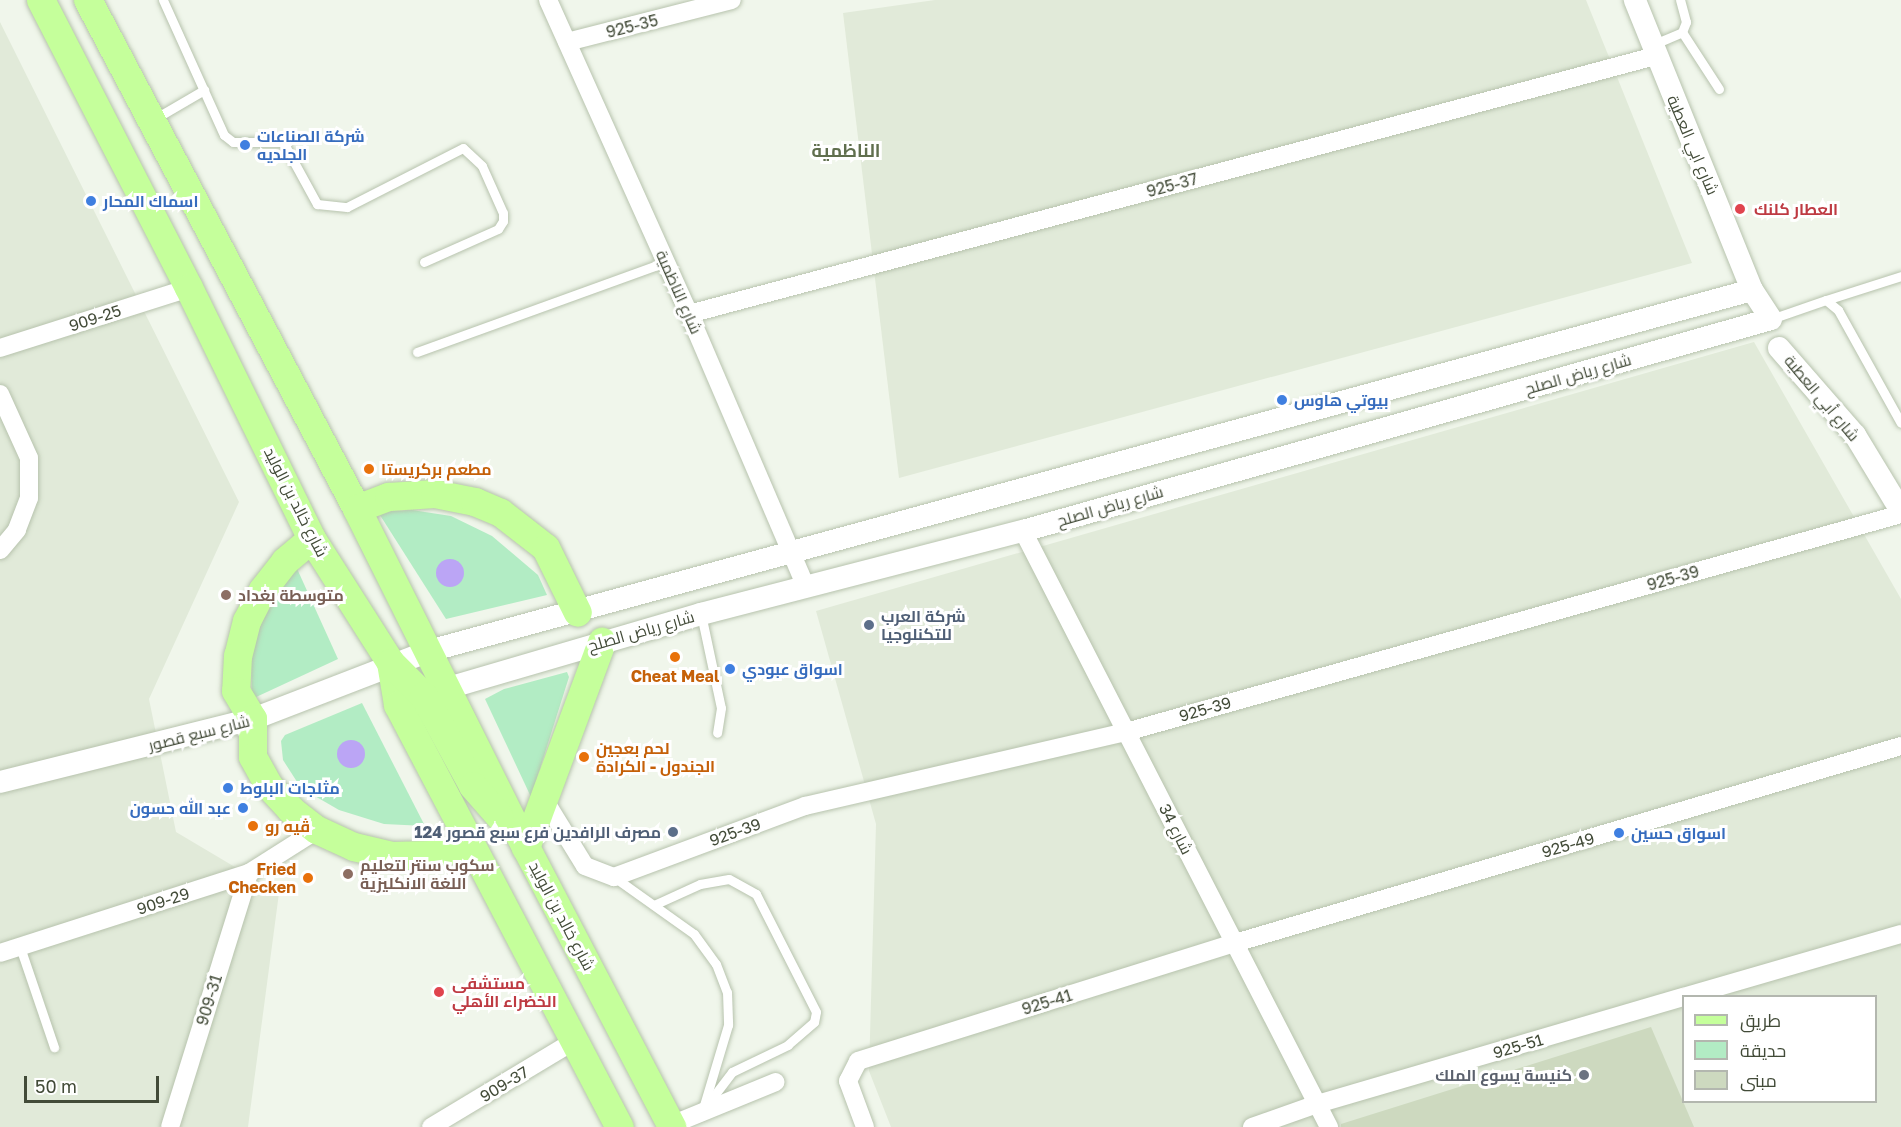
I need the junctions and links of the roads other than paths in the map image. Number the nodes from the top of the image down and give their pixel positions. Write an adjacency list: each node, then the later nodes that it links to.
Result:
1 (41, 0): 17 (main road, شارع خالد بن الوليد)
2 (88, 0): 13 (main road, شارع خالد بن الوليد)
3 (163, 0): 12 (lane)
4 (548, 0): 9 (street, شارع الناظمية)
5 (732, 0): 9 (street, 925-35)
6 (1635, 0): 10 (street, شارع ابي العطية)
7 (1680, 0): 8 (lane)
8 (1682, 32): 10 (lane); 11 (lane)
9 (567, 42): 15 (street, شارع الناظمية)
10 (1653, 51): 18 (street, شارع ابي العطية); 20 (street, 925-37)
11 (1719, 89)
12 (204, 90): 13 (lane); 14 (lane)
13 (151, 121): 29 (main road, شارع خالد بن الوليد)
14 (423, 262)
15 (666, 262): 20 (street, شارع الناظمية); 24 (lane)
16 (1901, 276): 19 (lane)
17 (189, 288): 22 (street, 909-25); 32 (main road, شارع خالد بن الوليد)
18 (1752, 290): 21 (street, شارع ابي العطية); 25 (street, شارع رياض الصلح)
19 (1826, 300): 21 (lane); 28 (lane)
20 (689, 314): 34 (street, شارع الناظمية)
21 (1771, 319): 27 (street, شارع رياض الصلح)
22 (0, 348)
23 (1779, 348): 30 (street, شارع أبي العطية)
24 (417, 352)
25 (1487, 363): 27 (street); 34 (street, شارع رياض الصلح)
26 (0, 394): 33 (street)
27 (1499, 396): 31 (street, شارع رياض الصلح)
28 (1901, 423)
29 (357, 509): 36 (main road); 39 (main road, شارع خالد بن الوليد)
30 (1901, 513): 43 (street, 925-39)
31 (1023, 531): 35 (street, شارع رياض الصلح); 43 (street, شارع 34)
32 (312, 539): 39 (main road); 41 (main road)
33 (0, 550)
34 (792, 551): 35 (street, شارع الناظمية); 36 (street, شارع رياض الصلح)
35 (806, 587): 37 (street, شارع رياض الصلح)
36 (578, 613): 39 (street, شارع رياض الصلح)
37 (701, 614): 38 (street, شارع رياض الصلح); 44 (lane)
38 (602, 642): 40 (street, شارع رياض الصلح); 47 (main road)
39 (409, 658): 40 (main road, شارع خالد بن الوليد); 41 (street, شارع سبع قصور); 42 (main road)
40 (448, 688): 49 (main road, شارع خالد بن الوليد)
41 (253, 719): 46 (street, شارع سبع قصور); 48 (main road)
42 (427, 731): 49 (main road); 50 (main road)
43 (1126, 732): 52 (street, 925-39); 55 (street, شارع 34)
44 (717, 734)
45 (1901, 746): 55 (street, 925-49)
46 (0, 782)
47 (545, 801): 49 (main road); 52 (street)
48 (317, 830): 50 (main road); 51 (street, 909-29)
49 (522, 841): 65 (main road, شارع خالد بن الوليد)
50 (471, 845): 60 (main road)
51 (249, 873): 56 (street, 909-29); 66 (street, 909-31)
52 (614, 877): 53 (lane)
53 (656, 904): 64 (lane); 64 (lane)
54 (1901, 934): 58 (street, 925-51)
55 (1235, 943): 63 (street, شارع 34); 69 (street, 925-41)
56 (20, 947): 57 (street, 909-29); 61 (lane)
57 (0, 953)
58 (1692, 995)
59 (1682, 998): 63 (street, 925-51)
60 (576, 1040): 67 (street, 909-37); 68 (main road)
61 (54, 1047)
62 (776, 1082): 64 (street)
63 (1317, 1104): 70 (street, 925-51); 71 (street, شارع 34)
64 (703, 1111): 65 (street)
65 (672, 1126)
66 (170, 1127)
67 (431, 1127)
68 (620, 1127)
69 (865, 1127)
70 (1252, 1127)
71 (1329, 1127)

